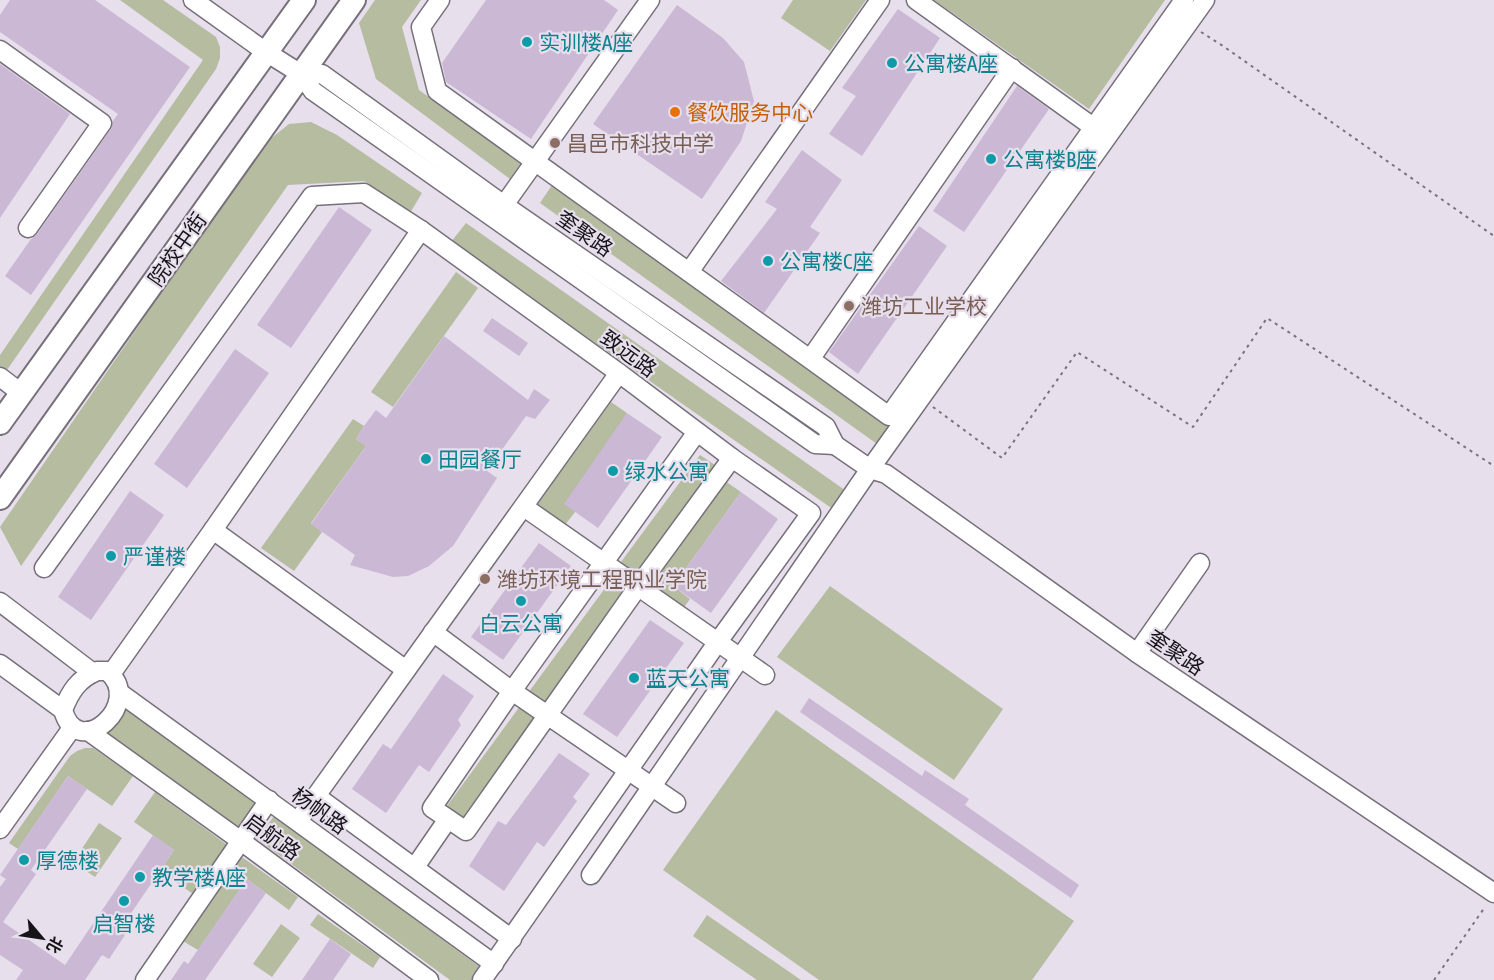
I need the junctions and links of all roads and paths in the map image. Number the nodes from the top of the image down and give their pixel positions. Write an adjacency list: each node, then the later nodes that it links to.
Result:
1 (193, 0): 12 (street, 奎聚路)
2 (304, 0): 12 (main road, 院校中街)
3 (354, 0): 14 (main road, 院校中街)
4 (440, 0): 16 (street)
5 (880, 0): 21 (street)
6 (916, 0): 13 (street)
7 (1184, 0): 15 (street)
8 (1205, 0): 10 (street)
9 (640, 3): 16 (street)
10 (1181, 33): 20 (path); 26 (street)
11 (0, 50): 18 (street)
12 (266, 52): 14 (street, 奎聚路); 25 (main road, 院校中街)
13 (1012, 68): 15 (street); 22 (street)
14 (301, 74): 17 (street, 奎聚路); 29 (street, 奎聚路); 33 (main road, 院校中街)
15 (1093, 127): 22 (street)
16 (536, 161): 17 (street); 21 (street)
17 (504, 205): 29 (street, 奎聚路)
18 (28, 228)
19 (421, 230): 23 (street, 致远路); 35 (street); 38 (street, 致远路)
20 (1494, 236)
21 (689, 272): 22 (street)
22 (811, 358)
23 (619, 373): 28 (street, 致远路); 34 (street)
24 (0, 377): 25 (street)
25 (21, 393): 27 (main road, 院校中街)
26 (921, 398): 31 (path); 32 (street)
27 (0, 423)
28 (697, 432): 30 (street, 致远路); 36 (street)
29 (835, 445): 32 (street, 奎聚路)
30 (732, 458): 39 (street); 42 (street, 致远路)
31 (1494, 466)
32 (870, 469): 43 (street, 奎聚路); 44 (street)
33 (0, 498)
34 (524, 507): 36 (street); 41 (street)
35 (213, 530): 46 (street); 47 (street)
36 (604, 563): 39 (street); 49 (street)
37 (1200, 563): 43 (street)
38 (44, 568)
39 (637, 588): 42 (street); 52 (street)
40 (0, 602): 47 (street)
41 (433, 633): 46 (street); 49 (street)
42 (717, 643): 44 (street); 54 (street)
43 (1137, 653): 65 (street, 奎聚路)
44 (740, 658): 48 (street); 55 (street)
45 (0, 664): 51 (street)
46 (406, 670): 56 (street)
47 (102, 673): 50 (street); 51 (street)
48 (765, 675)
49 (512, 691): 52 (street); 59 (street)
50 (120, 693): 53 (street); 57 (street, 杨帆路)
51 (63, 710): 53 (street)
52 (547, 714): 54 (street); 59 (street)
53 (80, 730): 61 (street); 62 (street, 启航路)
54 (629, 770): 55 (street); 66 (street)
55 (651, 785): 58 (street); 64 (street)
56 (316, 796): 60 (street); 63 (street)
57 (269, 800): 60 (street, 杨帆路); 62 (street)
58 (676, 803)
59 (448, 819): 63 (street)
60 (298, 821): 67 (street, 杨帆路)
61 (0, 829)
62 (241, 841): 68 (street); 69 (street, 启航路)
63 (415, 867): 66 (street)
64 (591, 875)
65 (1491, 899): 71 (path)
66 (512, 939): 67 (street)
67 (494, 964): 70 (street)
68 (145, 980)
69 (429, 980)
70 (482, 980)
71 (1434, 980)

